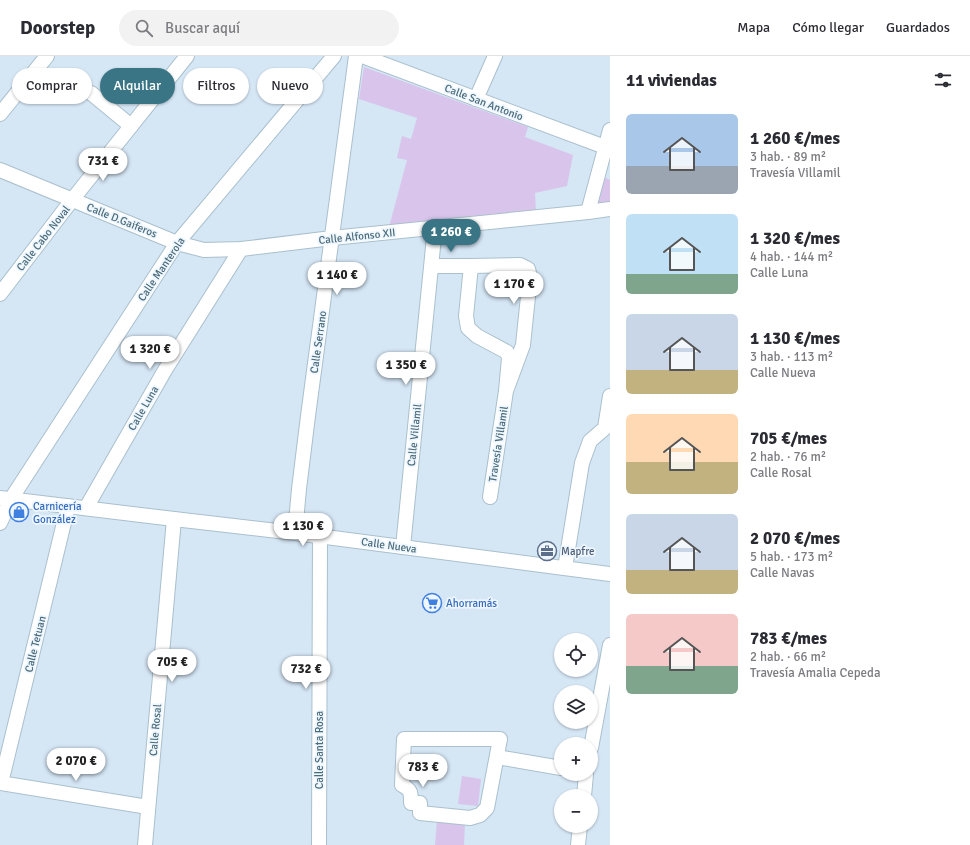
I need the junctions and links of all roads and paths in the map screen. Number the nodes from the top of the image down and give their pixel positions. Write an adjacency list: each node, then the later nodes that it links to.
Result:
1 (47, 56): 9 (street)
2 (187, 56): 10 (street, Calle Cabo Noval)
3 (334, 56): 19 (street, Calle Manterola)
4 (356, 56): 18 (street, Calle Serrano)
5 (362, 56): 8 (street, Calle San Antonio)
6 (495, 56): 8 (street)
7 (92, 94): 10 (street)
8 (476, 99): 12 (street, Calle San Antonio)
9 (0, 114)
10 (131, 126): 14 (street, Calle Cabo Noval)
11 (610, 130): 12 (street)
12 (605, 147): 16 (street)
13 (0, 170): 14 (street, Calle D.Gaiferos)
14 (72, 200): 19 (street, Calle D.Gaiferos); 23 (street, Calle Cabo Noval)
15 (610, 209): 16 (street, Calle Alfonso XII)
16 (588, 212): 17 (street, Calle Alfonso XII)
17 (435, 227): 18 (street, Calle Alfonso XII); 21 (street, Calle Villamil)
18 (332, 238): 20 (street, Calle Alfonso XII); 32 (street, Calle Serrano)
19 (177, 243): 20 (street, Calle Alfonso XII); 27 (street, Calle Manterola)
20 (241, 249): 29 (street, Calle Luna)
21 (432, 266): 22 (street, Travesía Villamil); 34 (street, Calle Villamil)
22 (471, 266): 24 (street, Travesía Villamil); 24 (street, Travesía Villamil)
23 (0, 294)
24 (506, 391): 26 (street, Travesía Villamil)
25 (610, 396): 35 (street)
26 (490, 497)
27 (5, 498): 28 (street, Calle Nueva); 31 (street, Calle Manterola)
28 (68, 506): 29 (street, Calle Nueva); 41 (street, Calle Tetuan)
29 (86, 508): 30 (street, Calle Nueva)
30 (174, 519): 32 (street, Calle Nueva); 42 (street, Calle Rosal)
31 (0, 523)
32 (296, 533): 33 (street, Calle Nueva)
33 (320, 536): 34 (street, Calle Nueva); 45 (street, Calle Santa Rosa)
34 (403, 547): 35 (street, Calle Nueva)
35 (565, 568): 36 (street, Calle Nueva)
36 (610, 574)
37 (610, 645): 38 (street)
38 (593, 737)
39 (497, 757): 39 (street); 40 (street)
40 (554, 767)
41 (0, 783): 42 (street)
42 (148, 807): 44 (street, Calle Rosal)
43 (579, 833): 46 (street)
44 (145, 845)
45 (319, 845)
46 (578, 845)

